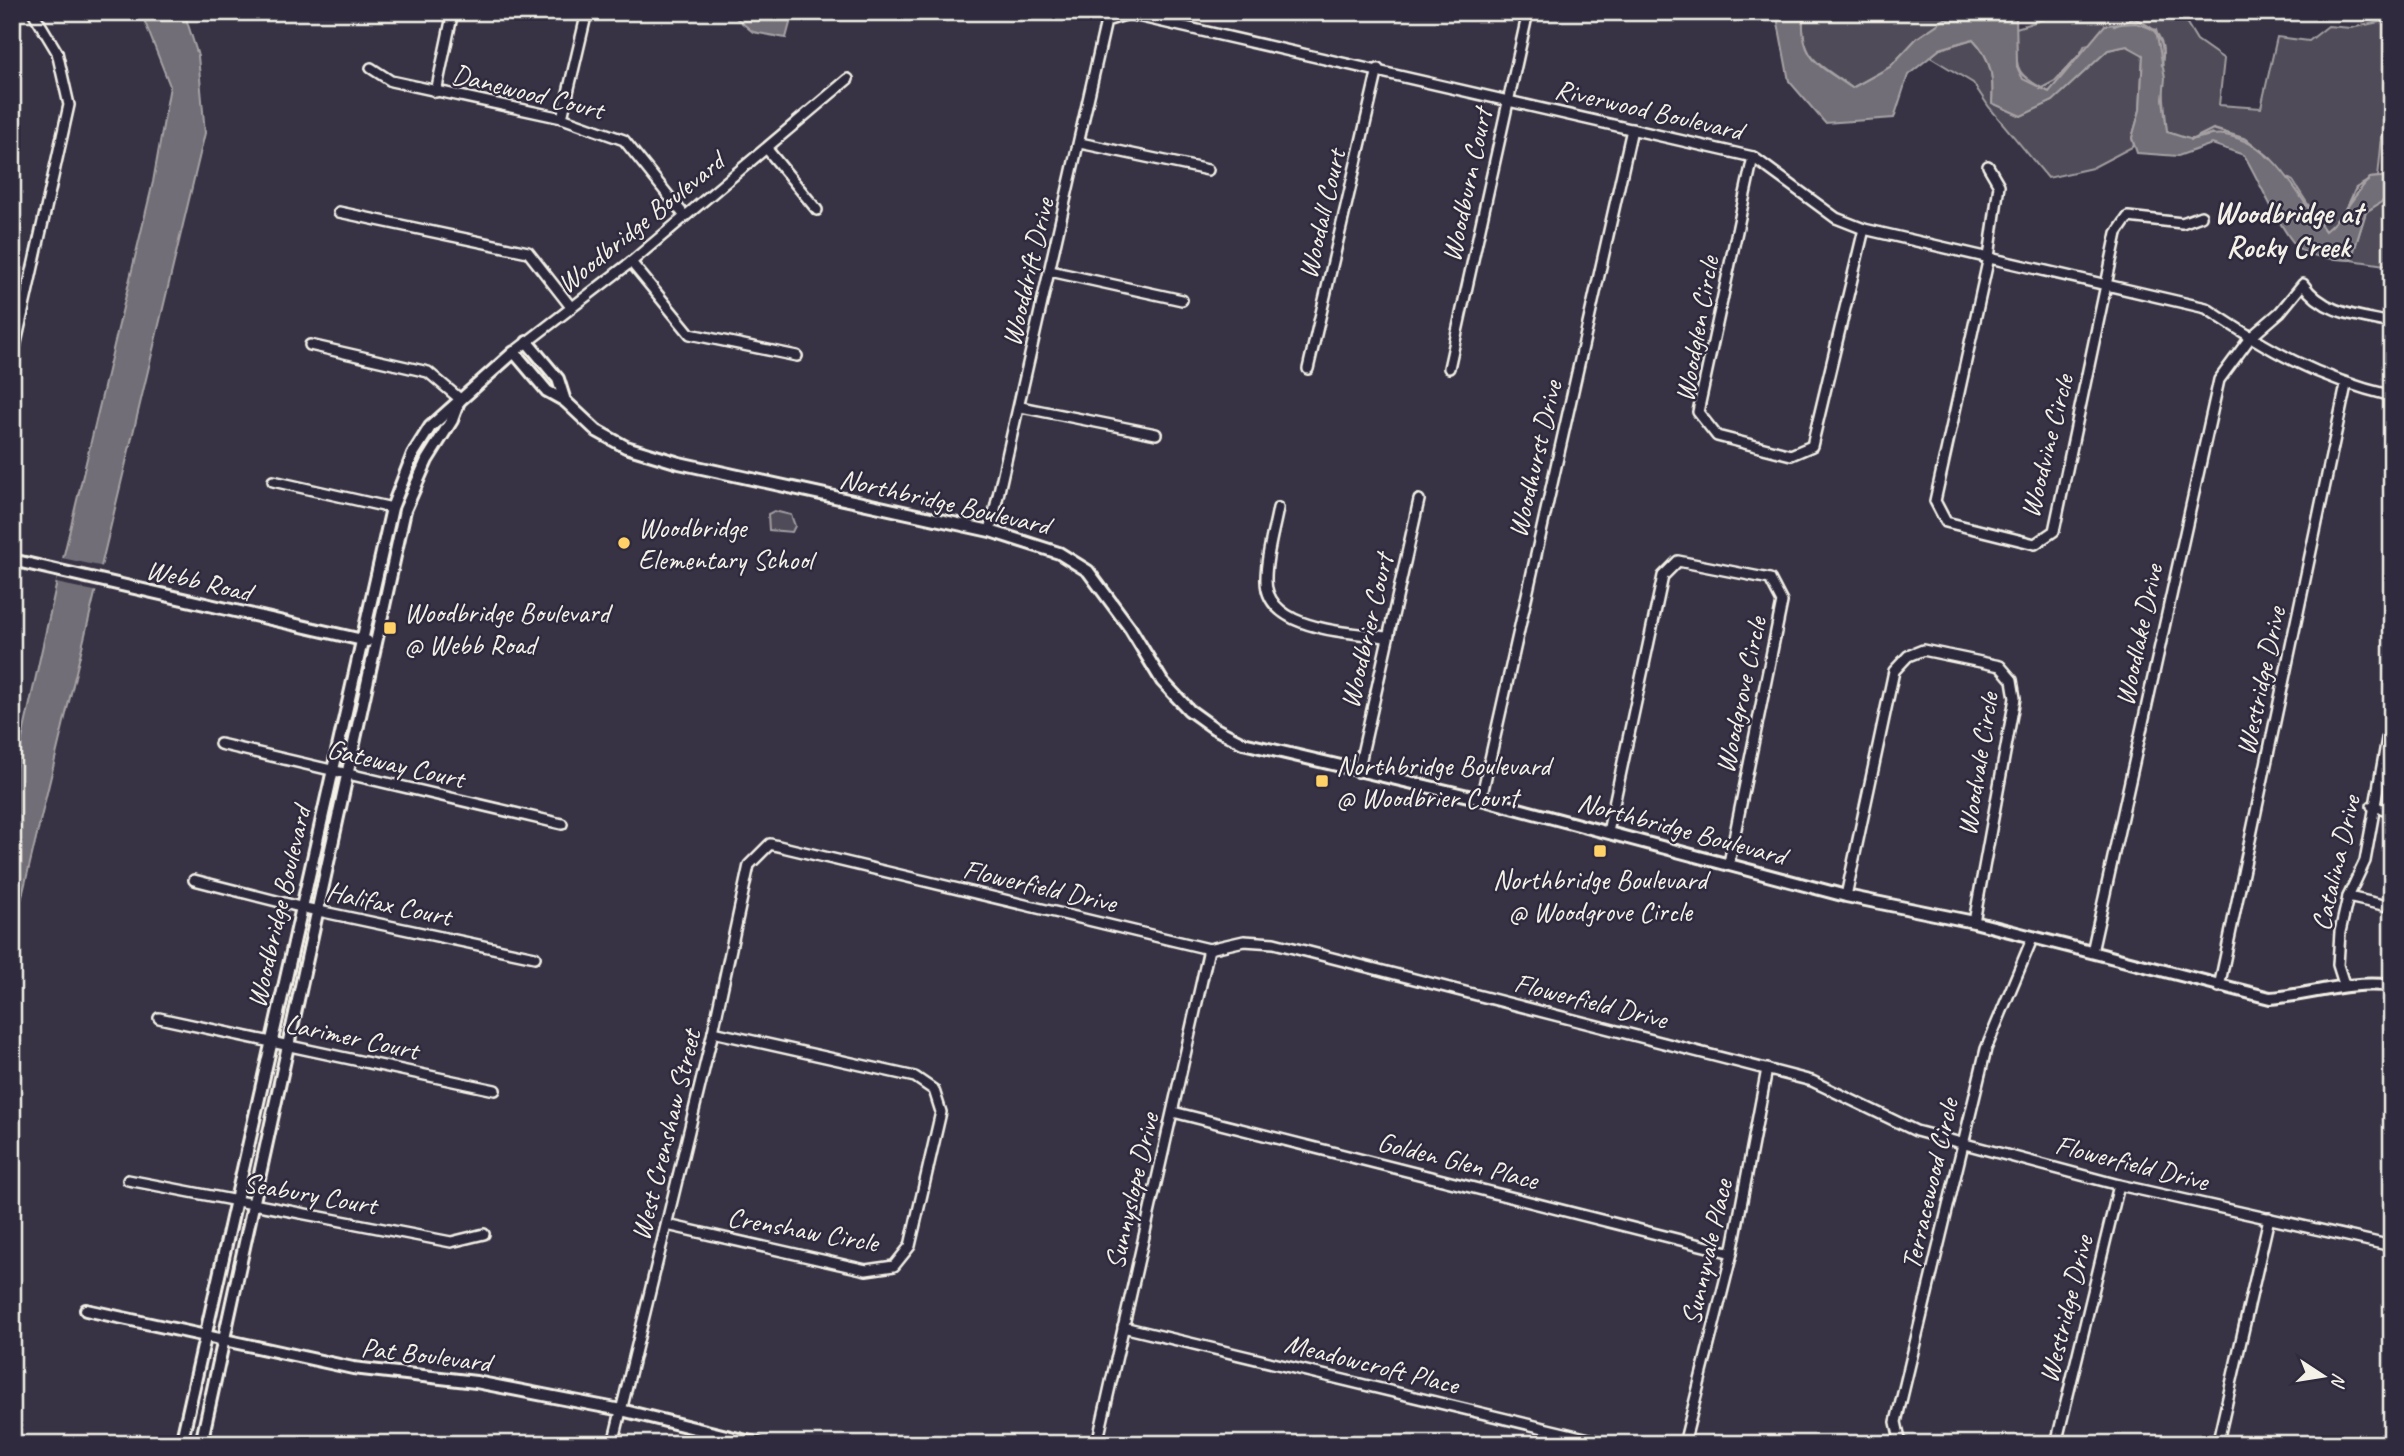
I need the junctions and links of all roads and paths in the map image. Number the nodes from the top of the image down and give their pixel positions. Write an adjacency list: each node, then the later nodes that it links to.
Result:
1 (33, 12): 35 (street)
2 (447, 12): 9 (street)
3 (587, 12): 11 (street)
4 (1528, 12): 10 (street, Woodburn Court)
5 (1106, 21): 7 (street, Riverwood Boulevard); 13 (street, Wooddrift Drive)
6 (372, 68): 9 (street, Danewood Court)
7 (1378, 69): 10 (street, Riverwood Boulevard); 37 (street, Woodall Court)
8 (848, 79): 14 (street, Woodbridge Boulevard)
9 (436, 92): 11 (street, Danewood Court)
10 (1508, 99): 12 (street, Riverwood Boulevard); 36 (street, Woodburn Court)
11 (562, 118): 20 (street, Danewood Court)
12 (1632, 129): 15 (street, Riverwood Boulevard); 58 (street, Woodhurst Drive)
13 (1080, 143): 17 (street); 25 (street, Wooddrift Drive)
14 (768, 149): 18 (street); 20 (street, Woodbridge Boulevard)
15 (1753, 157): 22 (street, Riverwood Boulevard); 22 (street, Woodglen Circle)
16 (1988, 166): 23 (street, Woodvine Circle)
17 (1208, 170)
18 (817, 210)
19 (339, 212): 28 (street)
20 (684, 215): 24 (street, Woodbridge Boulevard)
21 (2201, 216): 26 (street, Woodvine Circle)
22 (1864, 229): 23 (street, Riverwood Boulevard)
23 (1989, 257): 26 (street, Riverwood Boulevard); 26 (street, Woodvine Circle)
24 (631, 262): 28 (street, Woodbridge Boulevard); 34 (street)
25 (1050, 271): 27 (street); 42 (street, Wooddrift Drive)
26 (2107, 284): 30 (street, Riverwood Boulevard)
27 (1182, 300)
28 (571, 307): 31 (street, Woodbridge Boulevard)
29 (2392, 323): 30 (street, Woodlake Drive)
30 (2250, 338): 38 (street, Riverwood Boulevard); 74 (street, Woodlake Drive)
31 (527, 342): 33 (street, Woodbridge Boulevard); 41 (street, Northbridge Boulevard)
32 (310, 345): 40 (street)
33 (514, 352): 40 (street, Woodbridge Boulevard); 41 (street, Northbridge Boulevard)
34 (797, 356)
35 (12, 361)
36 (1449, 368)
37 (1308, 369)
38 (2346, 385): 39 (street, Riverwood Boulevard); 78 (street, Westridge Drive)
39 (2392, 396)
40 (460, 399): 46 (street, Woodbridge Boulevard); 52 (street, Woodbridge Boulevard)
41 (565, 401): 48 (street, Northbridge Boulevard)
42 (1021, 407): 43 (street); 48 (street, Wooddrift Drive)
43 (1156, 434)
44 (273, 481): 46 (street)
45 (1419, 500): 50 (street, Woodbrier Court)
46 (392, 508): 51 (street, Woodbridge Boulevard)
47 (1278, 508): 50 (street)
48 (990, 531): 56 (street, Northbridge Boulevard)
49 (12, 560): 51 (street, Webb Road)
50 (1386, 638): 56 (street, Woodbrier Court)
51 (362, 639): 52 (street, Webb Road); 55 (street, Woodbridge Boulevard)
52 (377, 643): 57 (street, Woodbridge Boulevard)
53 (2392, 713): 59 (street, Catalina Drive)
54 (220, 744): 55 (street, Gateway Court)
55 (332, 771): 57 (street, Gateway Court); 68 (street, Woodbridge Boulevard)
56 (1358, 772): 58 (street, Northbridge Boulevard)
57 (348, 775): 61 (street, Gateway Court); 70 (street, Woodbridge Boulevard)
58 (1481, 799): 62 (street, Northbridge Boulevard)
59 (2372, 806): 60 (street); 67 (street, Catalina Drive)
60 (2392, 811)
61 (562, 824)
62 (1608, 832): 64 (street, Northbridge Boulevard); 64 (street, Woodgrove Circle)
63 (770, 844): 73 (street, Flowerfield Drive); 80 (street, West Crenshaw Street)
64 (1729, 863): 66 (street, Northbridge Boulevard)
65 (194, 880): 68 (street, Halifax Court)
66 (1846, 896): 71 (street, Northbridge Boulevard); 71 (street, Woodvale Circle)
67 (2348, 897): 69 (street); 76 (street, Catalina Drive)
68 (300, 907): 70 (street, Halifax Court); 81 (street, Woodbridge Boulevard)
69 (2392, 907)
70 (318, 911): 75 (street, Halifax Court); 82 (street, Woodbridge Boulevard)
71 (1973, 922): 72 (street, Northbridge Boulevard)
72 (2032, 939): 74 (street, Northbridge Boulevard); 86 (street, Terracewood Circle)
73 (1209, 949): 83 (street, Flowerfield Drive); 85 (street, Sunnyslope Drive)
74 (2092, 952): 78 (street, Northbridge Boulevard)
75 (535, 957)
76 (2344, 984): 77 (street, Northbridge Boulevard); 78 (street, Northbridge Boulevard)
77 (2392, 986)
78 (2219, 987)
79 (159, 1018): 81 (street, Larimer Court)
80 (713, 1032): 92 (street, West Crenshaw Street); 92 (street, Crenshaw Circle)
81 (271, 1042): 82 (street, Larimer Court); 89 (street, Woodbridge Boulevard)
82 (289, 1046): 84 (street, Larimer Court); 90 (street, Woodbridge Boulevard)
83 (1767, 1069): 86 (street, Flowerfield Drive); 95 (street, Sunnyvale Place)
84 (495, 1090)
85 (1173, 1112): 95 (street, Golden Glen Place); 97 (street, Sunnyslope Drive)
86 (1962, 1141): 88 (street, Flowerfield Drive); 108 (street, Terracewood Circle)
87 (128, 1180): 89 (street, Seabury Court)
88 (2119, 1185): 91 (street, Flowerfield Drive); 109 (street, Westridge Drive)
89 (236, 1202): 90 (street, Seabury Court); 98 (street, Woodbridge Boulevard)
90 (254, 1205): 93 (street, Seabury Court); 99 (street, Woodbridge Boulevard)
91 (2269, 1219): 94 (street, Flowerfield Drive); 110 (street)
92 (667, 1225): 100 (street, West Crenshaw Street)
93 (484, 1234)
94 (2392, 1246)
95 (1732, 1253): 107 (street, Sunnyvale Place)
96 (86, 1310): 98 (street, Pat Boulevard)
97 (1123, 1326): 105 (street, Sunnyslope Drive); 106 (street, Meadowcroft Place)
98 (204, 1337): 99 (street, Pat Boulevard); 101 (street, Woodbridge Boulevard)
99 (222, 1340): 100 (street, Pat Boulevard); 102 (street, Woodbridge Boulevard)
100 (621, 1410): 103 (street, West Crenshaw Street); 104 (street, Pat Boulevard)
101 (181, 1444)
102 (201, 1444)
103 (613, 1444)
104 (759, 1444)
105 (1097, 1444)
106 (1610, 1444)
107 (1684, 1444)
108 (1905, 1444)
109 (2056, 1444)
110 (2212, 1444)

